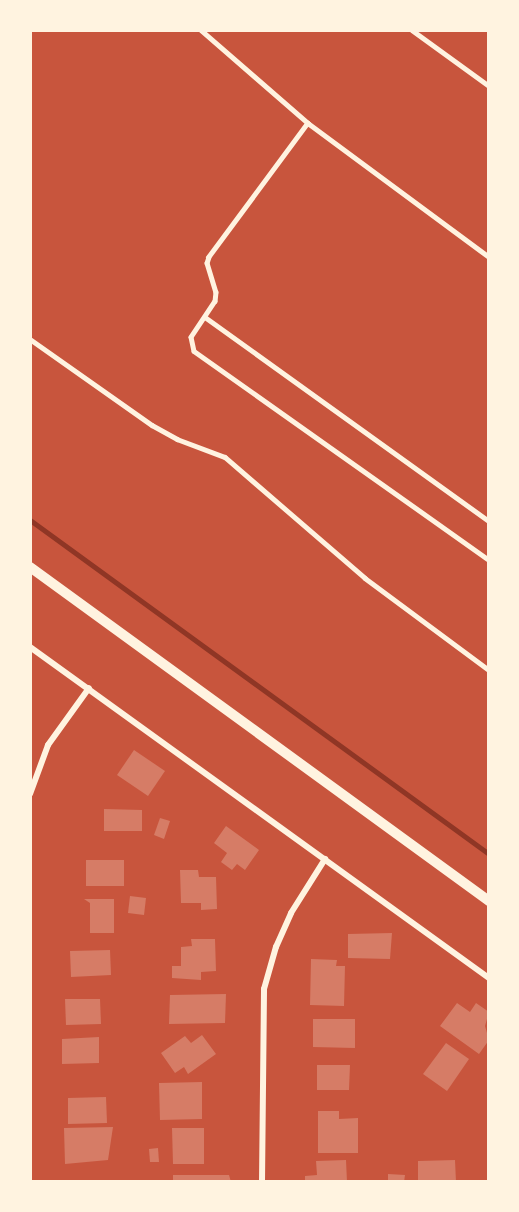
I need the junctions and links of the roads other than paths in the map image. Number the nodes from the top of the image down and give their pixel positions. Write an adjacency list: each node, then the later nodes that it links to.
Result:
1 (201, 30): 4 (lane)
2 (412, 30): 3 (lane)
3 (489, 86)
4 (308, 123): 5 (lane); 6 (lane)
5 (489, 257)
6 (205, 316): 8 (lane); 9 (lane)
7 (30, 339): 12 (lane)
8 (489, 521)
9 (489, 560)
10 (30, 567): 16 (street)
11 (30, 647): 13 (street)
12 (489, 670)
13 (89, 688): 14 (street); 15 (street)
14 (30, 794)
15 (325, 859): 17 (street); 18 (street)
16 (489, 902)
17 (489, 978)
18 (262, 1182)

